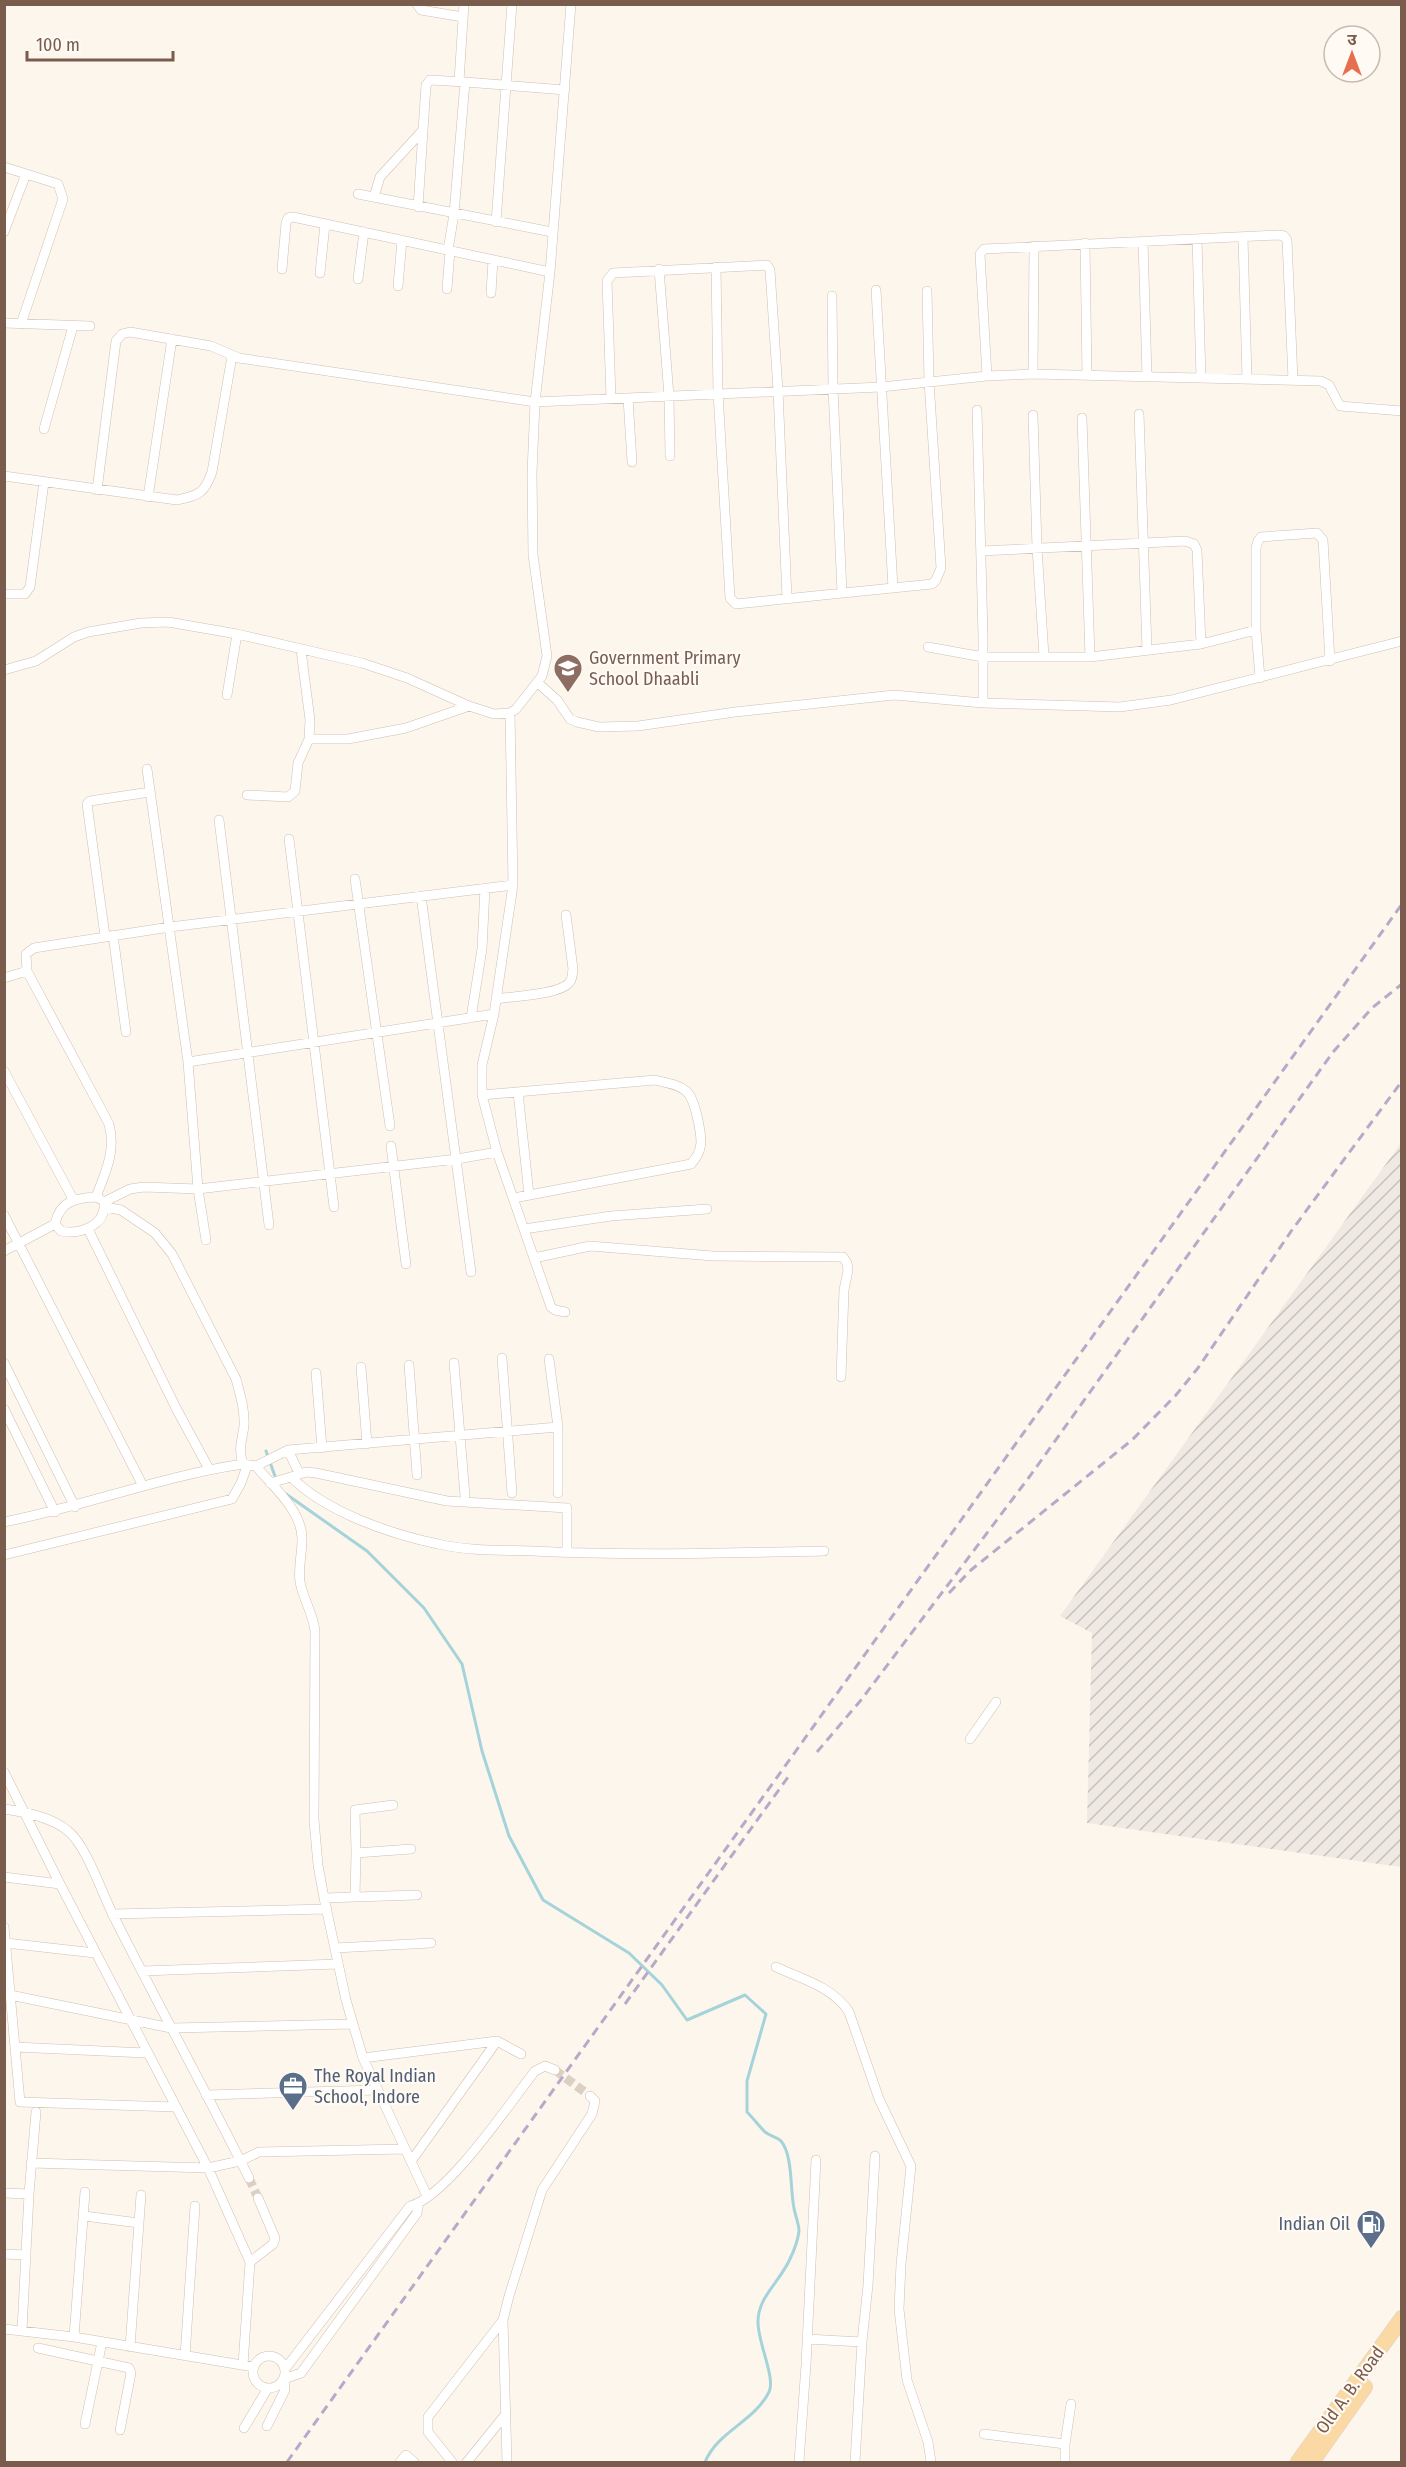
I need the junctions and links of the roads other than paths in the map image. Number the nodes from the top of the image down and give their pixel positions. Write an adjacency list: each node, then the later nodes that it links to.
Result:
1 (417, 4): 5 (street)
2 (464, 4): 5 (street)
3 (512, 4): 7 (street)
4 (571, 4): 8 (street)
5 (463, 17): 6 (street)
6 (462, 81): 7 (street); 9 (street); 15 (street)
7 (506, 86): 8 (street); 16 (street)
8 (565, 90): 20 (street)
9 (423, 130): 13 (street); 14 (street)
10 (4, 167): 11 (street)
11 (27, 174): 18 (street); 42 (street)
12 (358, 194): 13 (street)
13 (374, 197): 14 (street)
14 (418, 207): 15 (street)
15 (454, 214): 16 (street); 27 (street)
16 (496, 222): 20 (street)
17 (325, 224): 19 (street); 30 (street); 33 (street)
18 (4, 232)
19 (364, 232): 23 (street); 34 (street)
20 (552, 232): 32 (street)
21 (1243, 237): 22 (street); 52 (street); 53 (street)
22 (1197, 239): 24 (street); 51 (street)
23 (402, 240): 27 (street); 35 (street)
24 (1143, 241): 25 (street); 50 (street)
25 (1084, 243): 26 (street); 48 (street)
26 (1034, 246): 47 (street); 49 (street)
27 (449, 250): 28 (street); 36 (street)
28 (493, 260): 32 (street); 39 (street)
29 (716, 267): 31 (street); 57 (street); 58 (street)
30 (282, 269)
31 (659, 269): 59 (street); 60 (street)
32 (550, 272): 62 (street)
33 (320, 273)
34 (358, 279)
35 (398, 286)
36 (447, 289)
37 (876, 290): 55 (street)
38 (927, 291): 54 (street)
39 (491, 293)
40 (831, 296): 56 (street)
41 (4, 324): 42 (street)
42 (21, 324): 43 (street)
43 (74, 326): 44 (street); 68 (street)
44 (90, 326)
45 (172, 339): 46 (street); 73 (street); 74 (street)
46 (236, 357): 62 (street); 74 (street)
47 (1033, 374): 48 (street); 49 (street)
48 (1087, 375): 50 (street)
49 (987, 376): 54 (street)
50 (1147, 376): 51 (street)
51 (1201, 378): 52 (street)
52 (1247, 379): 53 (street)
53 (1293, 380): 64 (street)
54 (929, 381): 55 (street); 79 (street)
55 (881, 387): 56 (street); 79 (street)
56 (833, 388): 57 (street); 80 (street)
57 (778, 391): 58 (street); 82 (street)
58 (718, 393): 59 (street); 82 (street)
59 (669, 396): 61 (street); 69 (street)
60 (611, 398): 61 (street); 62 (street)
61 (628, 398): 70 (street)
62 (535, 402): 96 (street)
63 (977, 410): 78 (street)
64 (1401, 411)
65 (1139, 414): 75 (street)
66 (1033, 415): 77 (street)
67 (1082, 418): 76 (street)
68 (44, 429)
69 (670, 456)
70 (632, 462)
71 (4, 476): 72 (street)
72 (44, 482): 73 (street); 81 (street)
73 (97, 490): 74 (street)
74 (148, 496)
75 (1143, 543): 76 (street); 86 (street); 89 (street)
76 (1086, 545): 77 (street); 92 (street)
77 (1037, 548): 78 (street); 90 (street)
78 (981, 551): 91 (street)
79 (893, 588): 80 (street)
80 (842, 593): 82 (street)
81 (4, 594)
82 (787, 598)
83 (1256, 630): 86 (street); 93 (street); 95 (street)
84 (237, 634): 88 (street); 94 (street); 97 (street)
85 (1401, 641): 93 (street)
86 (1201, 644): 89 (street)
87 (928, 647): 91 (street)
88 (301, 650): 99 (street); 101 (street)
89 (1147, 650): 92 (street)
90 (1044, 656): 91 (street); 92 (street)
91 (983, 657): 98 (street)
92 (1090, 657)
93 (1330, 661): 95 (street)
94 (4, 670)
95 (1260, 678): 98 (street)
96 (537, 682): 98 (street); 100 (street)
97 (227, 695)
98 (983, 703)
99 (468, 706): 100 (street); 101 (street)
100 (510, 713): 108 (street)
101 (309, 739): 104 (street)
102 (147, 769): 103 (street)
103 (150, 792): 115 (street); 116 (street)
104 (247, 795)
105 (219, 820): 114 (street)
106 (289, 838): 112 (street)
107 (355, 879): 111 (street)
108 (513, 885): 109 (street); 119 (street)
109 (485, 888): 110 (street); 121 (street)
110 (421, 896): 111 (street); 122 (street)
111 (358, 904): 112 (street); 124 (street)
112 (298, 913): 114 (street); 125 (street)
113 (566, 915): 119 (street)
114 (232, 920): 115 (street); 126 (street)
115 (170, 927): 116 (street); 127 (street)
116 (109, 935): 117 (street); 123 (street)
117 (27, 969): 118 (street); 142 (street)
118 (4, 978)
119 (496, 999): 120 (street)
120 (494, 1014): 121 (street); 130 (street)
121 (471, 1018): 122 (street)
122 (440, 1024): 124 (street); 134 (street)
123 (126, 1032)
124 (378, 1033): 125 (street); 131 (street)
125 (312, 1044): 126 (street); 136 (street)
126 (247, 1053): 127 (street); 137 (street)
127 (188, 1062): 138 (street)
128 (4, 1071): 141 (street)
129 (518, 1092): 130 (street); 139 (street); 139 (street)
130 (482, 1095): 133 (street)
131 (390, 1126)
132 (391, 1146): 135 (street)
133 (497, 1152): 134 (street); 140 (street)
134 (458, 1159): 135 (street); 155 (street)
135 (393, 1166): 136 (street); 154 (street)
136 (328, 1174): 137 (street); 143 (street)
137 (264, 1182): 138 (street); 147 (street)
138 (198, 1189): 142 (street); 150 (street)
139 (529, 1195): 140 (street)
140 (514, 1198): 149 (street)
141 (73, 1199): 142 (street); 146 (street)
142 (102, 1202): 148 (street); 173 (street)
143 (334, 1207)
144 (707, 1209): 149 (street)
145 (4, 1215): 151 (street)
146 (55, 1224): 148 (street); 151 (street)
147 (269, 1225)
148 (88, 1229): 174 (street)
149 (524, 1229): 153 (street)
150 (206, 1240)
151 (19, 1244): 152 (street); 178 (street)
152 (4, 1251)
153 (534, 1258): 156 (street); 164 (street)
154 (406, 1264)
155 (471, 1272)
156 (565, 1312)
157 (502, 1358): 167 (street)
158 (549, 1359): 166 (street)
159 (4, 1363): 182 (street)
160 (454, 1363): 168 (street)
161 (409, 1365): 169 (street)
162 (361, 1367): 170 (street)
163 (316, 1373): 171 (street)
164 (841, 1377)
165 (4, 1409): 183 (street)
166 (558, 1427): 167 (street); 179 (street)
167 (508, 1431): 168 (street); 180 (street)
168 (459, 1436): 169 (street); 181 (street)
169 (415, 1440): 170 (street); 176 (street)
170 (367, 1444): 171 (street)
171 (322, 1448): 172 (street)
172 (288, 1450): 173 (street); 175 (street)
173 (248, 1465): 174 (street); 177 (street); 187 (street)
174 (209, 1469): 178 (street)
175 (295, 1475): 177 (street); 186 (street); 186 (street)
176 (417, 1475)
177 (275, 1482): 200 (street)
178 (143, 1486): 182 (street)
179 (558, 1492)
180 (513, 1493)
181 (465, 1496)
182 (75, 1507): 183 (street)
183 (55, 1512): 184 (street)
184 (4, 1522)
185 (824, 1551): 186 (street)
186 (567, 1552)
187 (4, 1556)
188 (996, 1702): 189 (street)
189 (970, 1739)
190 (4, 1772): 193 (street)
191 (393, 1805): 195 (street)
192 (4, 1809): 193 (street)
193 (24, 1812): 197 (street); 202 (street)
194 (411, 1849): 195 (street)
195 (356, 1853): 199 (street)
196 (4, 1877): 197 (street)
197 (60, 1884): 207 (street)
198 (417, 1895): 199 (street)
199 (355, 1897): 200 (street)
200 (324, 1898): 201 (street)
201 (327, 1909): 202 (street); 206 (street)
202 (112, 1914): 210 (street)
203 (4, 1927): 204 (street)
204 (6, 1942): 207 (street); 211 (street)
205 (431, 1943): 206 (street)
206 (335, 1948): 208 (street)
207 (95, 1953): 212 (street)
208 (338, 1964): 210 (street); 213 (street)
209 (776, 1967): 279 (street)
210 (142, 1971): 214 (street)
211 (10, 1995): 212 (street); 216 (street)
212 (129, 2018): 214 (street); 217 (street)
213 (353, 2024): 214 (street); 219 (street)
214 (171, 2028): 222 (street)
215 (497, 2041): 218 (street); 219 (street); 228 (street)
216 (15, 2047): 217 (street); 224 (street)
217 (147, 2053): 224 (street)
218 (521, 2054)
219 (363, 2058): 221 (street)
220 (555, 2070): 238 (street)
221 (378, 2090): 222 (street); 226 (street)
222 (206, 2095): 230 (street)
223 (590, 2096): 248 (street)
224 (175, 2108): 232 (street)
225 (36, 2112): 231 (street)
226 (405, 2149): 228 (street); 230 (street)
227 (875, 2156): 255 (street)
228 (412, 2160): 238 (street)
229 (816, 2160): 253 (street)
230 (240, 2161): 232 (street); 233 (street)
231 (31, 2163): 232 (street); 236 (street)
232 (208, 2168): 246 (street)
233 (249, 2178)
234 (85, 2192): 242 (street)
235 (4, 2193): 236 (street)
236 (29, 2194): 245 (street)
237 (141, 2195): 243 (street)
238 (427, 2196): 240 (street)
239 (258, 2198): 246 (street)
240 (418, 2204): 262 (street); 262 (street)
241 (195, 2206): 258 (street)
242 (84, 2216): 243 (street); 252 (street)
243 (139, 2223): 256 (street)
244 (4, 2254): 245 (street)
245 (26, 2256): 250 (street)
246 (250, 2262): 260 (street)
247 (1401, 2318): 281 (main road, Old A. B. Road)
248 (503, 2320): 265 (street); 274 (street)
249 (4, 2329): 250 (street)
250 (22, 2330): 252 (street)
251 (1401, 2335): 282 (main road, Old A. B. Road)
252 (74, 2337): 254 (street)
253 (807, 2339): 255 (street); 277 (street)
254 (102, 2342): 256 (street); 259 (street)
255 (862, 2342): 278 (street)
256 (130, 2347): 258 (street)
257 (38, 2348): 259 (street)
258 (185, 2356): 260 (street)
259 (98, 2360): 266 (street); 269 (street)
260 (243, 2365): 261 (street)
261 (254, 2367): 262 (street); 263 (street)
262 (284, 2374): 263 (street); 267 (street)
263 (268, 2388): 268 (street)
264 (1071, 2404): 271 (street)
265 (505, 2415): 275 (street); 276 (street)
266 (85, 2424)
267 (267, 2426)
268 (244, 2428)
269 (120, 2430)
270 (984, 2433): 271 (street)
271 (1065, 2444): 280 (street)
272 (400, 2463): 273 (street)
273 (414, 2463)
274 (452, 2463)
275 (467, 2463)
276 (507, 2463)
277 (798, 2463)
278 (855, 2463)
279 (930, 2463)
280 (1065, 2463)
281 (1298, 2463)
282 (1312, 2463)

